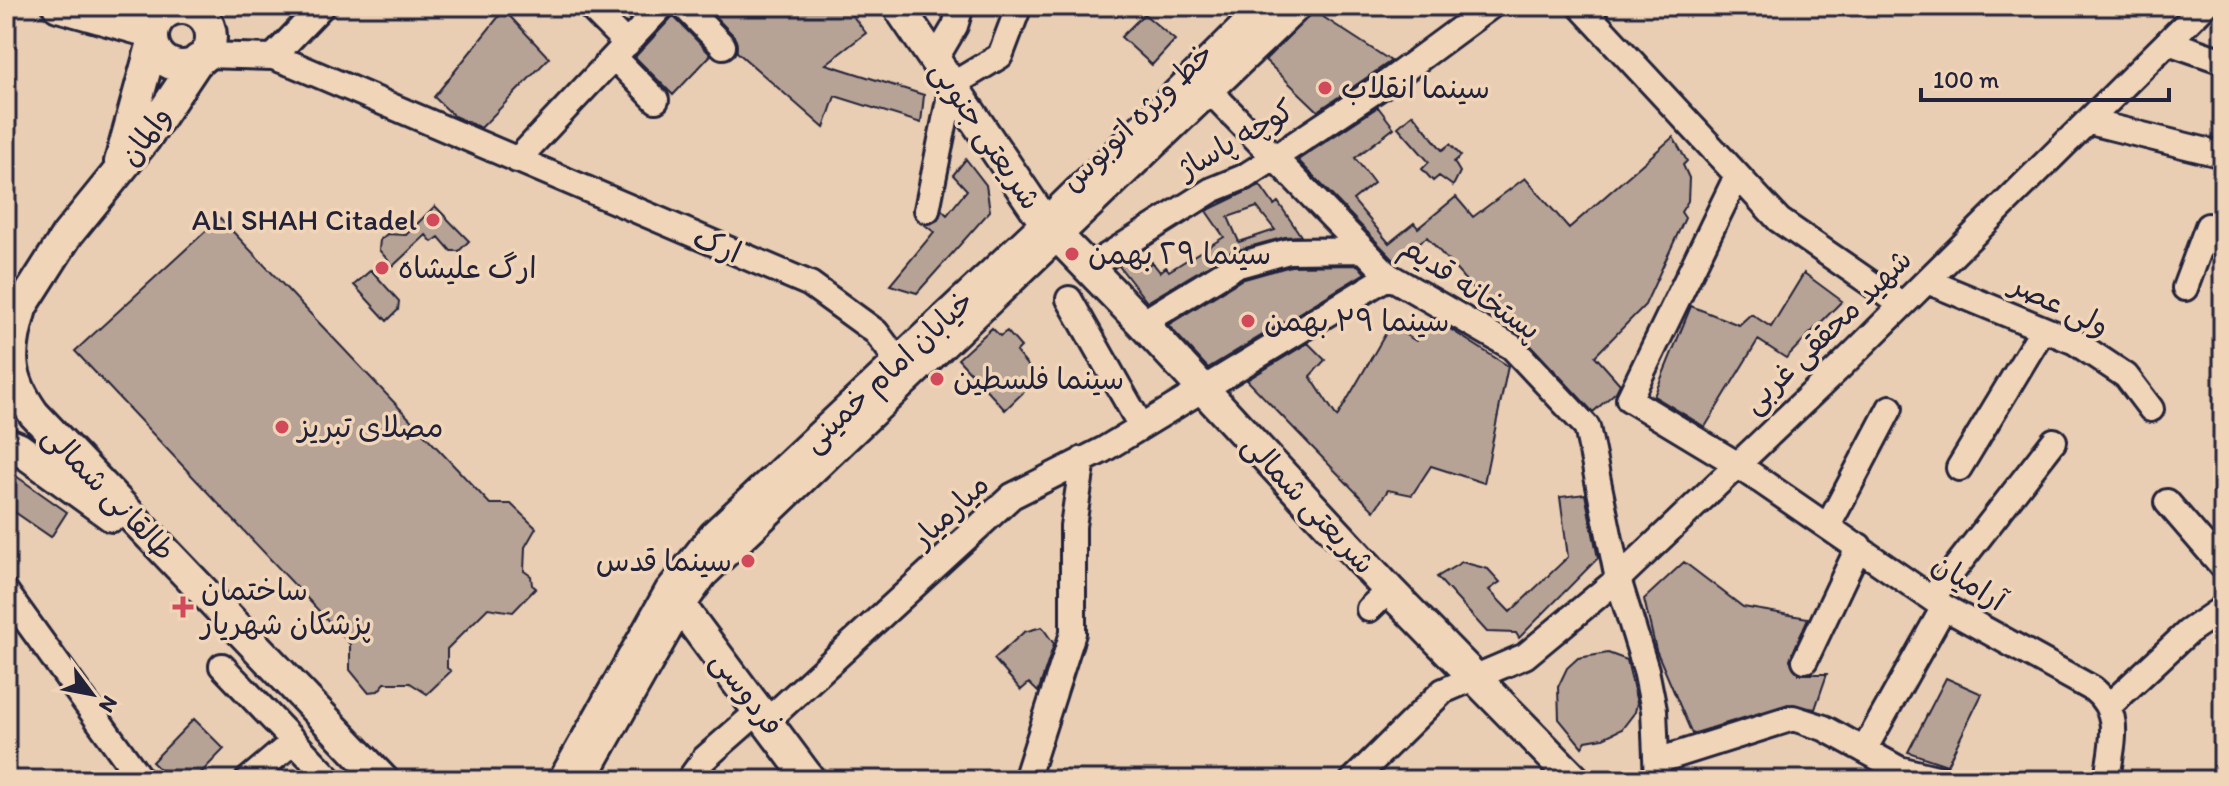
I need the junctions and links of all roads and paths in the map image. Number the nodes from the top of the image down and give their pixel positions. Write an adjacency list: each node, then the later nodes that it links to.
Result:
1 (58, 6): 15 (main road)
2 (322, 6): 19 (street)
3 (589, 6): 18 (street)
4 (662, 6): 18 (street)
5 (684, 6): 17 (street)
6 (898, 6): 21 (main road, شریعتی جنوبی)
7 (961, 6): 21 (street)
8 (1019, 6): 23 (street)
9 (1267, 6): 34 (main road, خیابان امام خمینی)
10 (1300, 6): 24 (street, خط ویژه اتوبوس)
11 (1491, 6): 28 (street, کوچه پاساژ)
12 (2204, 6): 16 (street, شهید محققی غربی)
13 (1581, 7): 31 (street)
14 (208, 15): 15 (main road); 20 (main road)
15 (160, 24): 20 (main road); 30 (main road, والمان)
16 (2168, 42): 22 (street); 26 (street, شهید محققی غربی)
17 (723, 46)
18 (620, 51): 25 (street); 29 (street)
19 (273, 57): 20 (street, ارک); 29 (street, ارک)
20 (201, 58): 30 (main road, والمان)
21 (935, 60): 23 (main road, شریعتی جنوبی)
22 (2221, 61)
23 (952, 85): 32 (street); 34 (main road, شریعتی جنوبی)
24 (1210, 91): 28 (street, پستخانه قدیم); 34 (street, خط ویژه اتوبوس)
25 (656, 100)
26 (2090, 122): 27 (street); 38 (street, شهید محققی غربی)
27 (2223, 155)
28 (1274, 158): 35 (street, پستخانه قدیم); 36 (street, کوچه پاساژ)
29 (517, 160): 46 (street, ارک)
30 (116, 175): 41 (main road)
31 (1736, 178): 42 (street); 55 (street, آرامیان)
32 (927, 210)
33 (2223, 230): 39 (street)
34 (1052, 231): 36 (main road, شریعتی شمالی); 46 (main road, خیابان امام خمینی); 64 (street, خط ویژه اتوبوس)
35 (1364, 250): 37 (street, پستخانه قدیم); 43 (street)
36 (1088, 268): 43 (main road, شریعتی شمالی)
37 (1389, 276): 47 (street, میارمیار); 62 (street, پستخانه قدیم)
38 (1927, 281): 42 (street, شهید محققی غربی); 44 (street, ولی عصر)
39 (2185, 288)
40 (1069, 299): 51 (street)
41 (22, 305): 45 (main road); 49 (main road, طالقانی شمالی)
42 (1902, 305): 55 (street, شهید محققی غربی)
43 (1142, 323): 47 (main road, شریعتی شمالی)
44 (2043, 329): 50 (street, ولی عصر); 56 (street)
45 (6, 332)
46 (897, 360): 64 (main road, خیابان امام خمینی)
47 (1204, 390): 51 (street, میارمیار); 69 (main road, شریعتی شمالی)
48 (1890, 408): 58 (street)
49 (20, 409): 60 (main road, طالقانی شمالی)
50 (2151, 409)
51 (1141, 426): 54 (street, میارمیار)
52 (2054, 441): 65 (street)
53 (6, 443): 60 (main road)
54 (1083, 459): 71 (street, میارمیار); 83 (street)
55 (1735, 463): 58 (street, آرامیان); 62 (street, شهید محققی غربی)
56 (1959, 468)
57 (2167, 502): 61 (street)
58 (1828, 526): 59 (street, آرامیان)
59 (1859, 546): 65 (street, آرامیان); 67 (street)
60 (178, 564): 78 (main road, طالقانی شمالی)
61 (2223, 567)
62 (1618, 579): 69 (street, شهید محققی غربی); 74 (street, پستخانه قدیم)
63 (6, 592): 75 (street)
64 (676, 599): 71 (main road, فردوسی); 79 (main road, خیابان امام خمینی); 80 (street, خط ویژه اتوبوس)
65 (1938, 603): 70 (street, آرامیان); 73 (street)
66 (2223, 608): 70 (street)
67 (1805, 660)
68 (222, 666): 72 (street)
69 (1475, 676): 84 (street, شهید محققی غربی); 85 (main road, شریعتی شمالی)
70 (2110, 705): 87 (street)
71 (765, 715): 81 (street, میارمیار); 82 (main road, فردوسی)
72 (294, 741): 76 (street); 77 (street)
73 (1864, 750): 74 (street); 86 (street)
74 (1657, 770)
75 (141, 780)
76 (248, 780)
77 (331, 780)
78 (383, 780)
79 (564, 780)
80 (584, 780)
81 (689, 780)
82 (810, 780)
83 (1026, 780)
84 (1353, 780)
85 (1575, 780)
86 (1945, 780)
87 (2107, 780)

